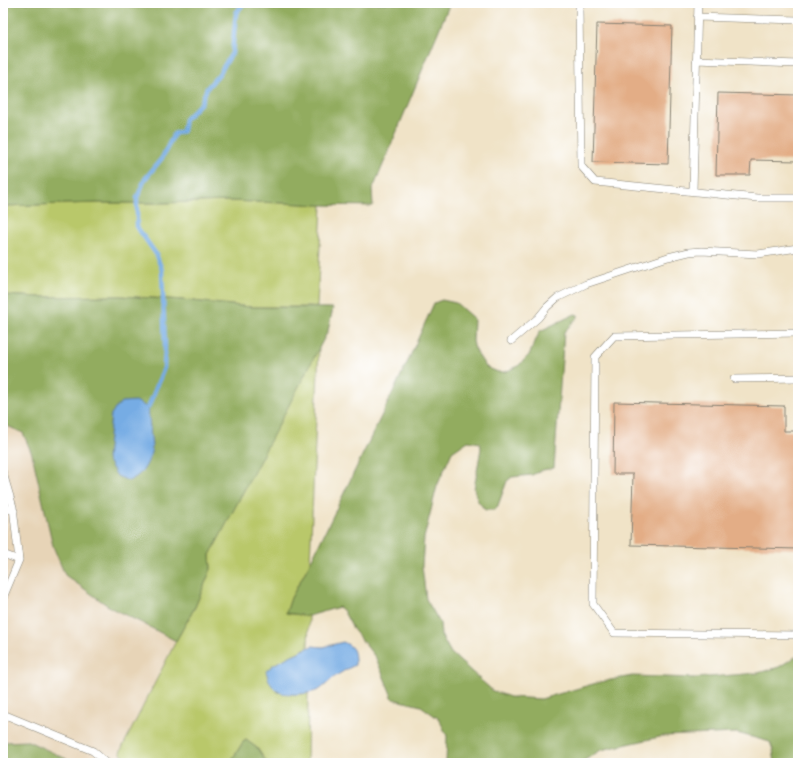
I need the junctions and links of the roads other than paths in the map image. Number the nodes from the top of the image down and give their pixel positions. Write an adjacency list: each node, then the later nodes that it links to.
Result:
1 (583, 3): 7 (lane)
2 (698, 3): 3 (lane)
3 (697, 17): 4 (lane); 5 (lane)
4 (798, 20)
5 (696, 60): 6 (lane); 7 (lane)
6 (798, 64)
7 (693, 191): 8 (lane)
8 (798, 198)
9 (798, 248): 11 (lane)
10 (798, 333): 20 (lane)
11 (511, 341)
12 (798, 378): 13 (lane)
13 (734, 379)
14 (3, 473): 16 (lane)
15 (3, 507): 16 (lane)
16 (14, 511): 18 (lane)
17 (3, 554): 18 (lane)
18 (19, 560): 19 (lane)
19 (3, 598)
20 (798, 635)
21 (3, 714): 22 (lane)
22 (107, 763)

